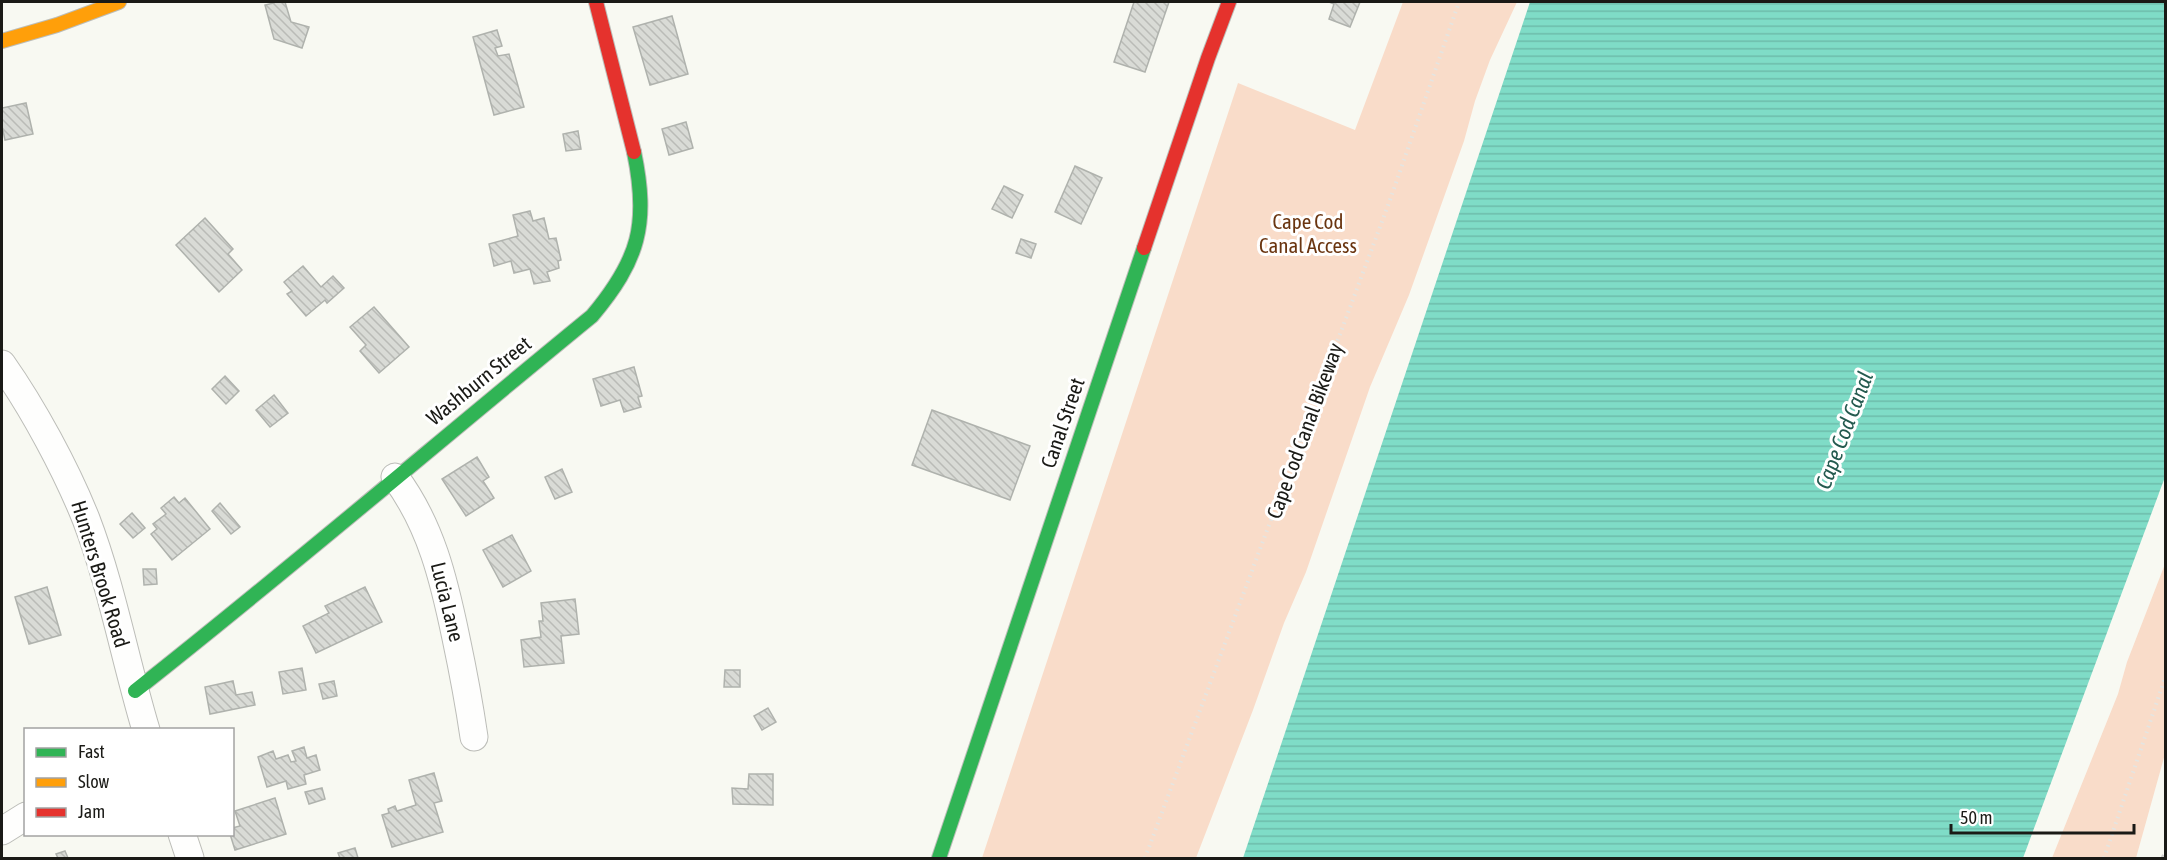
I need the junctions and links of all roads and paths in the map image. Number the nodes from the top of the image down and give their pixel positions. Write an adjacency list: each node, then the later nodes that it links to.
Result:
1 (119, 2): 5 (street)
2 (596, 2): 7 (street, Washburn Street)
3 (1229, 2): 16 (street, Canal Street)
4 (1459, 2): 17 (path, Cape Cod Canal Bikeway)
5 (2, 40)
6 (2, 364): 9 (street, Hunters Brook Road)
7 (395, 477): 9 (street, Washburn Street); 11 (street, Lucia Lane)
8 (2166, 675): 18 (path)
9 (135, 690): 10 (street, Hunters Brook Road)
10 (146, 728)
11 (474, 737)
12 (24, 817): 13 (street)
13 (2, 831)
14 (183, 836): 15 (street)
15 (190, 858)
16 (939, 858)
17 (1145, 858)
18 (2104, 858)

